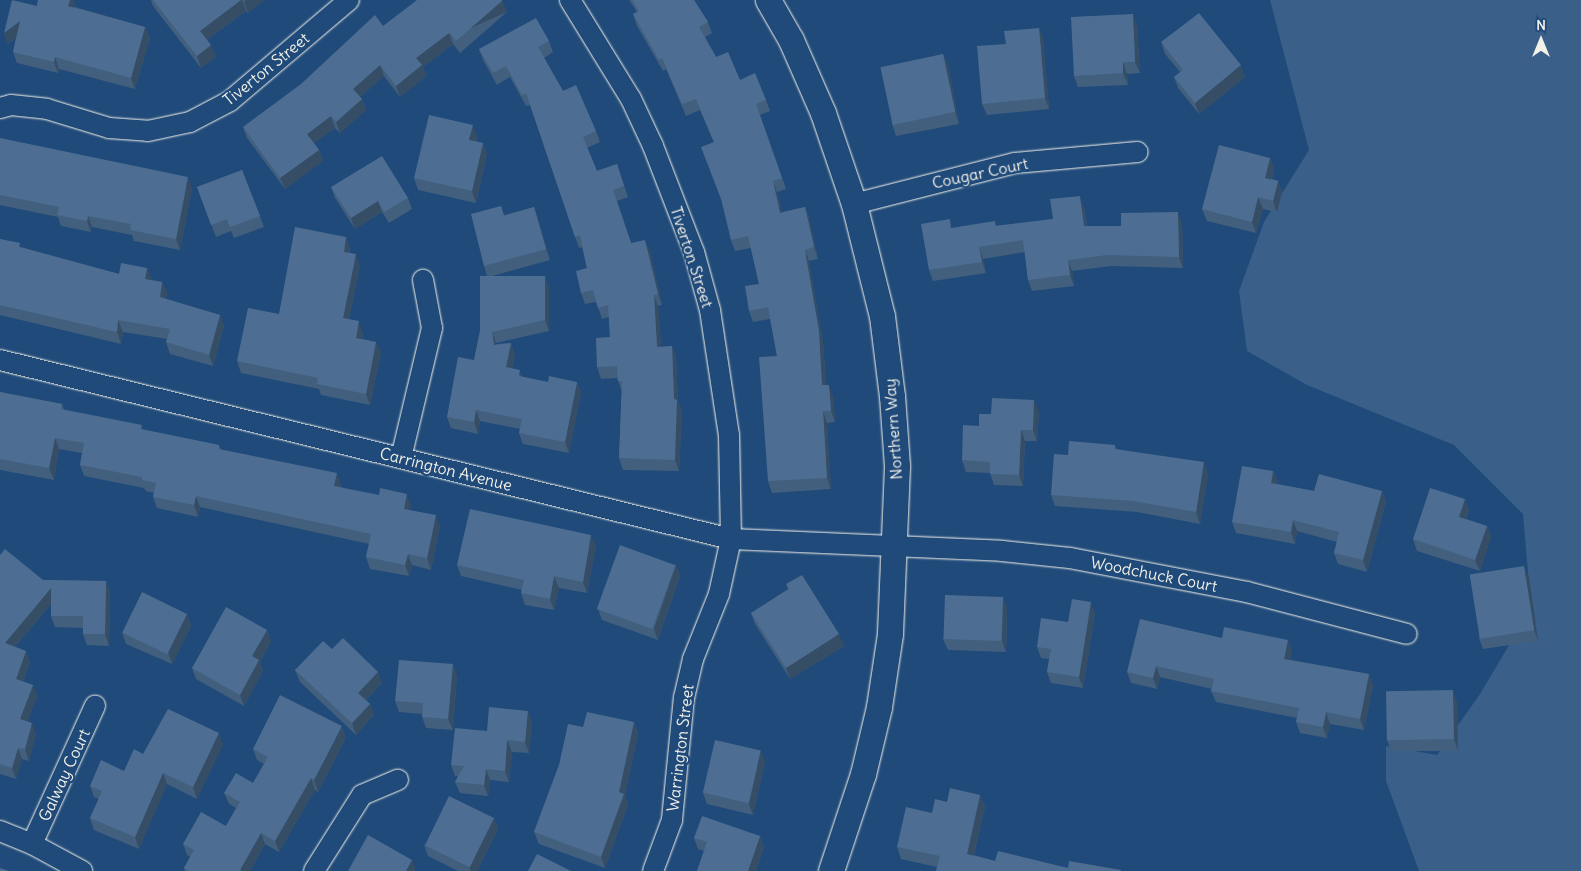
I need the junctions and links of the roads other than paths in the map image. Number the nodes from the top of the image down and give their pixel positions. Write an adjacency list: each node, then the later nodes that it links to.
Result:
1 (349, 0): 4 (street, Tiverton Street)
2 (570, 0): 10 (street, Tiverton Street)
3 (768, 0): 6 (street, Northern Way)
4 (0, 108)
5 (1138, 152): 6 (street, Cougar Court)
6 (854, 204): 11 (street, Northern Way)
7 (423, 280): 9 (street)
8 (0, 360): 9 (street, Carrington Avenue)
9 (401, 458): 10 (street, Carrington Avenue)
10 (731, 539): 11 (street, Carrington Avenue); 19 (street, Warrington Street)
11 (896, 546): 12 (street, Woodchuck Court); 20 (street, Northern Way)
12 (1407, 634)
13 (95, 706): 16 (street, Galway Court)
14 (398, 780): 18 (street)
15 (0, 831): 16 (street)
16 (32, 844): 17 (street)
17 (82, 871)
18 (314, 871)
19 (653, 871)
20 (831, 871)

